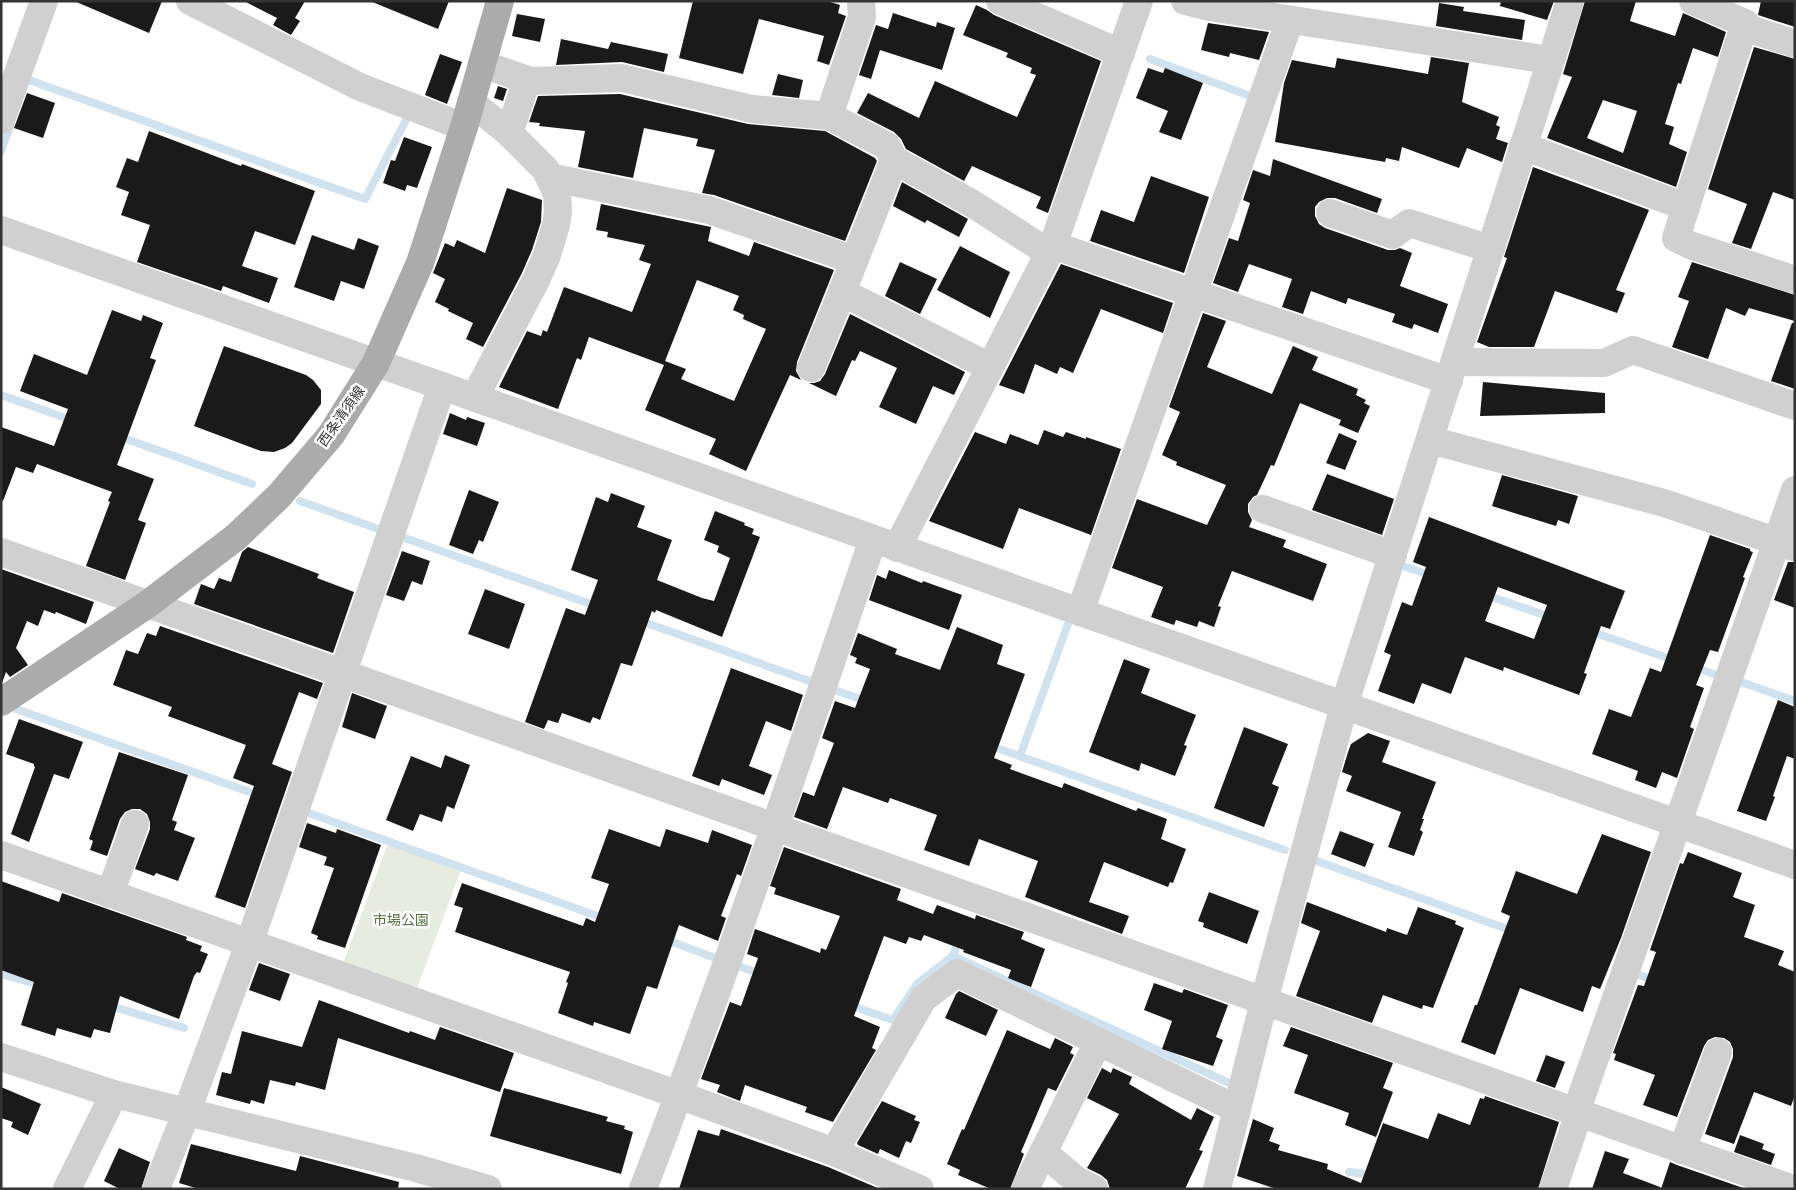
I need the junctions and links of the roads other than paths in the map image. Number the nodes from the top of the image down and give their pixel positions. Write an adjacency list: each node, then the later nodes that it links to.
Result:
1 (44, 1): 19 (street)
2 (500, 1): 15 (main road, 西条清須線)
3 (861, 1): 18 (street)
4 (1000, 1): 13 (street)
5 (1139, 1): 13 (street)
6 (1185, 1): 10 (street)
7 (1570, 1): 14 (street)
8 (1693, 1): 11 (street)
9 (204, 5): 17 (street)
10 (1290, 20): 14 (street); 32 (street)
11 (1744, 27): 12 (street); 24 (street)
12 (1795, 44)
13 (1121, 52): 27 (street)
14 (1550, 60): 21 (street)
15 (482, 64): 16 (street); 17 (main road, 西条清須線)
16 (528, 80): 18 (street); 20 (street)
17 (468, 114): 20 (street); 33 (main road, 西条清須線)
18 (829, 116): 22 (street)
19 (1, 120)
20 (509, 133): 23 (street)
21 (1523, 146): 24 (street); 28 (street)
22 (894, 160): 27 (street); 29 (street)
23 (549, 177): 29 (street); 38 (street)
24 (1686, 207): 30 (street)
25 (1330, 213): 28 (street)
26 (1, 230): 33 (street)
27 (1051, 249): 32 (street); 34 (street)
28 (1491, 249): 36 (street)
29 (854, 260): 31 (street)
30 (1795, 280)
31 (842, 292): 34 (street); 35 (street)
32 (1194, 294): 36 (street); 48 (street)
33 (376, 363): 37 (street); 47 (main road, 西条清須線)
34 (990, 367): 43 (street)
35 (811, 368)
36 (1452, 372): 39 (street); 40 (street)
37 (442, 386): 38 (street); 49 (street)
38 (475, 398): 43 (street)
39 (1795, 406)
40 (1430, 440): 44 (street); 46 (street)
41 (1795, 490): 44 (street)
42 (1263, 508): 46 (street)
43 (885, 543): 48 (street); 54 (street)
44 (1786, 544): 53 (street)
45 (1, 552): 47 (street)
46 (1393, 555): 51 (street)
47 (148, 604): 49 (street); 50 (main road, 西条清須線)
48 (1080, 612): 51 (street)
49 (343, 673): 54 (street); 58 (street)
50 (1, 702)
51 (1344, 706): 53 (street); 59 (street)
52 (135, 824): 57 (street)
53 (1678, 824): 56 (street); 67 (street)
54 (775, 827): 59 (street); 64 (street)
55 (1, 855): 57 (street)
56 (1795, 865)
57 (110, 894): 58 (street)
58 (249, 944): 64 (street); 66 (street)
59 (1264, 1001): 65 (street); 67 (street)
60 (1098, 1042): 65 (street); 69 (street); 70 (street)
61 (1718, 1052): 68 (street)
62 (1, 1057): 63 (street)
63 (114, 1094): 66 (street); 72 (street)
64 (679, 1096): 69 (street); 75 (street)
65 (1237, 1109): 79 (street)
66 (187, 1111): 71 (street); 73 (street)
67 (1578, 1113): 68 (street); 80 (street)
68 (1682, 1150): 81 (street)
69 (834, 1152): 76 (street)
70 (1043, 1152): 77 (street); 78 (street)
71 (413, 1178): 74 (street)
72 (68, 1189)
73 (156, 1189)
74 (488, 1189)
75 (643, 1189)
76 (920, 1189)
77 (1025, 1189)
78 (1094, 1189)
79 (1217, 1189)
80 (1553, 1189)
81 (1793, 1189)

